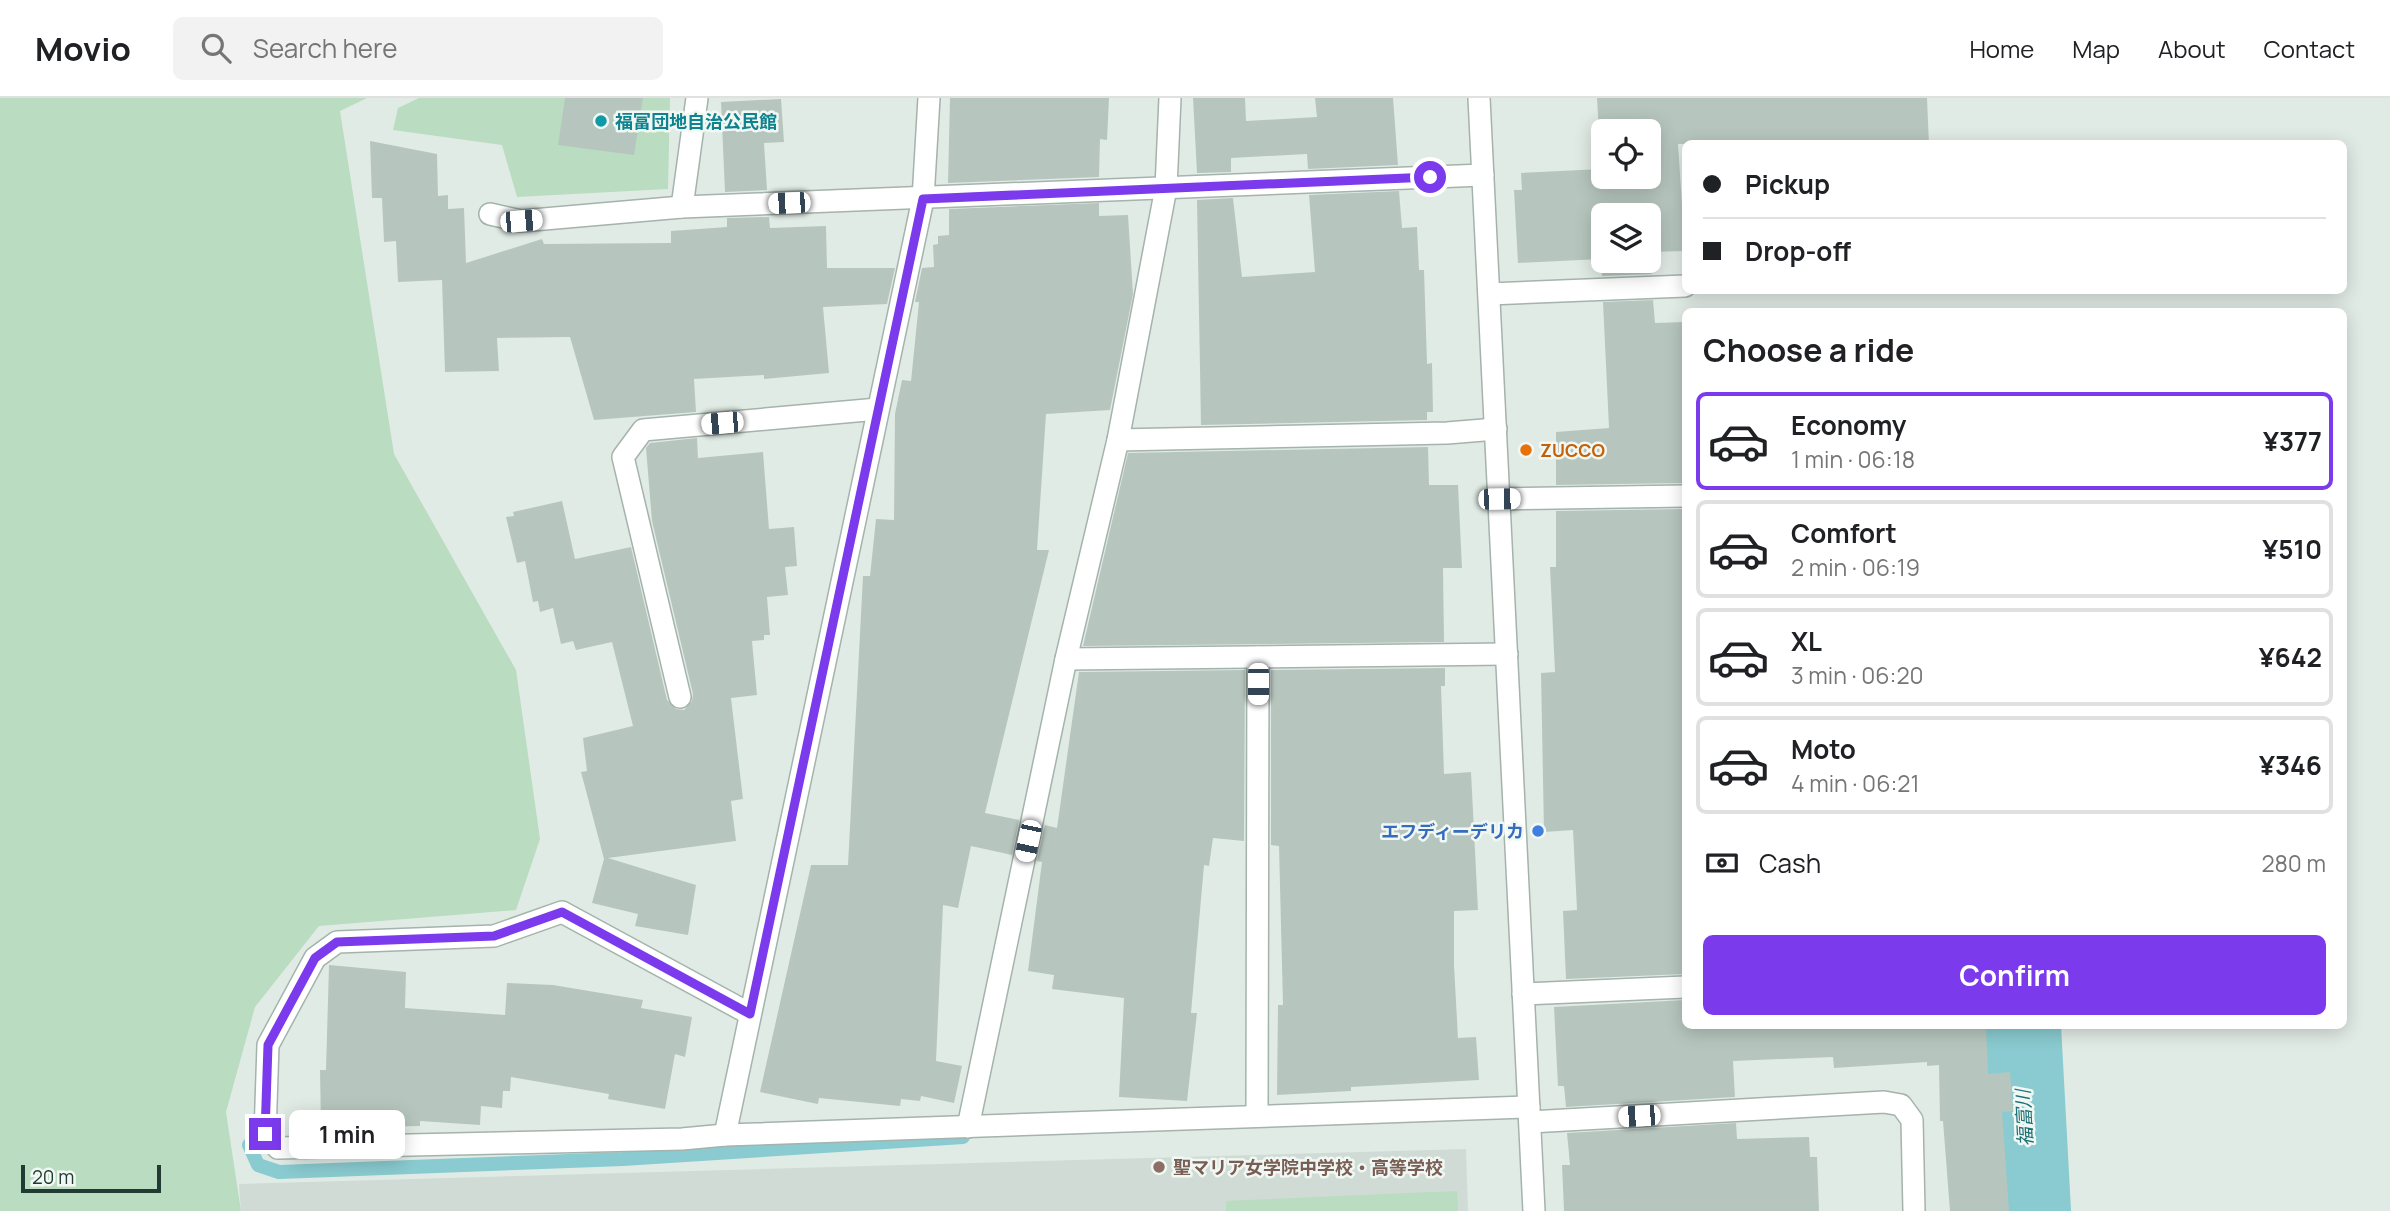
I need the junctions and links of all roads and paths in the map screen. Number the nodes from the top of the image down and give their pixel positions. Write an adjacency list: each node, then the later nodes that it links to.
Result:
1 (697, 98): 8 (street)
2 (929, 98): 7 (street)
3 (1170, 98): 6 (street)
4 (1479, 98): 5 (street)
5 (1483, 175): 6 (street); 11 (street)
6 (1166, 188): 7 (street); 14 (street)
7 (923, 199): 8 (street); 12 (street)
8 (682, 206): 9 (street)
9 (490, 214)
10 (1682, 286): 11 (street)
11 (1489, 294): 13 (street)
12 (878, 408): 20 (street); 23 (street)
13 (1496, 429): 14 (street); 16 (street)
14 (1118, 440): 19 (street)
15 (1682, 496): 16 (street)
16 (1499, 499): 17 (street)
17 (1507, 654): 18 (street); 22 (street)
18 (1258, 657): 19 (street); 25 (street)
19 (1066, 659): 26 (street)
20 (680, 697)
21 (1682, 987): 22 (street)
22 (1523, 995): 24 (street)
23 (750, 1014): 27 (street); 27 (street)
24 (1529, 1114): 25 (street); 28 (street); 29 (street)
25 (1257, 1115): 26 (street)
26 (968, 1127): 27 (street)
27 (725, 1135)
28 (1534, 1211)
29 (1914, 1211)

